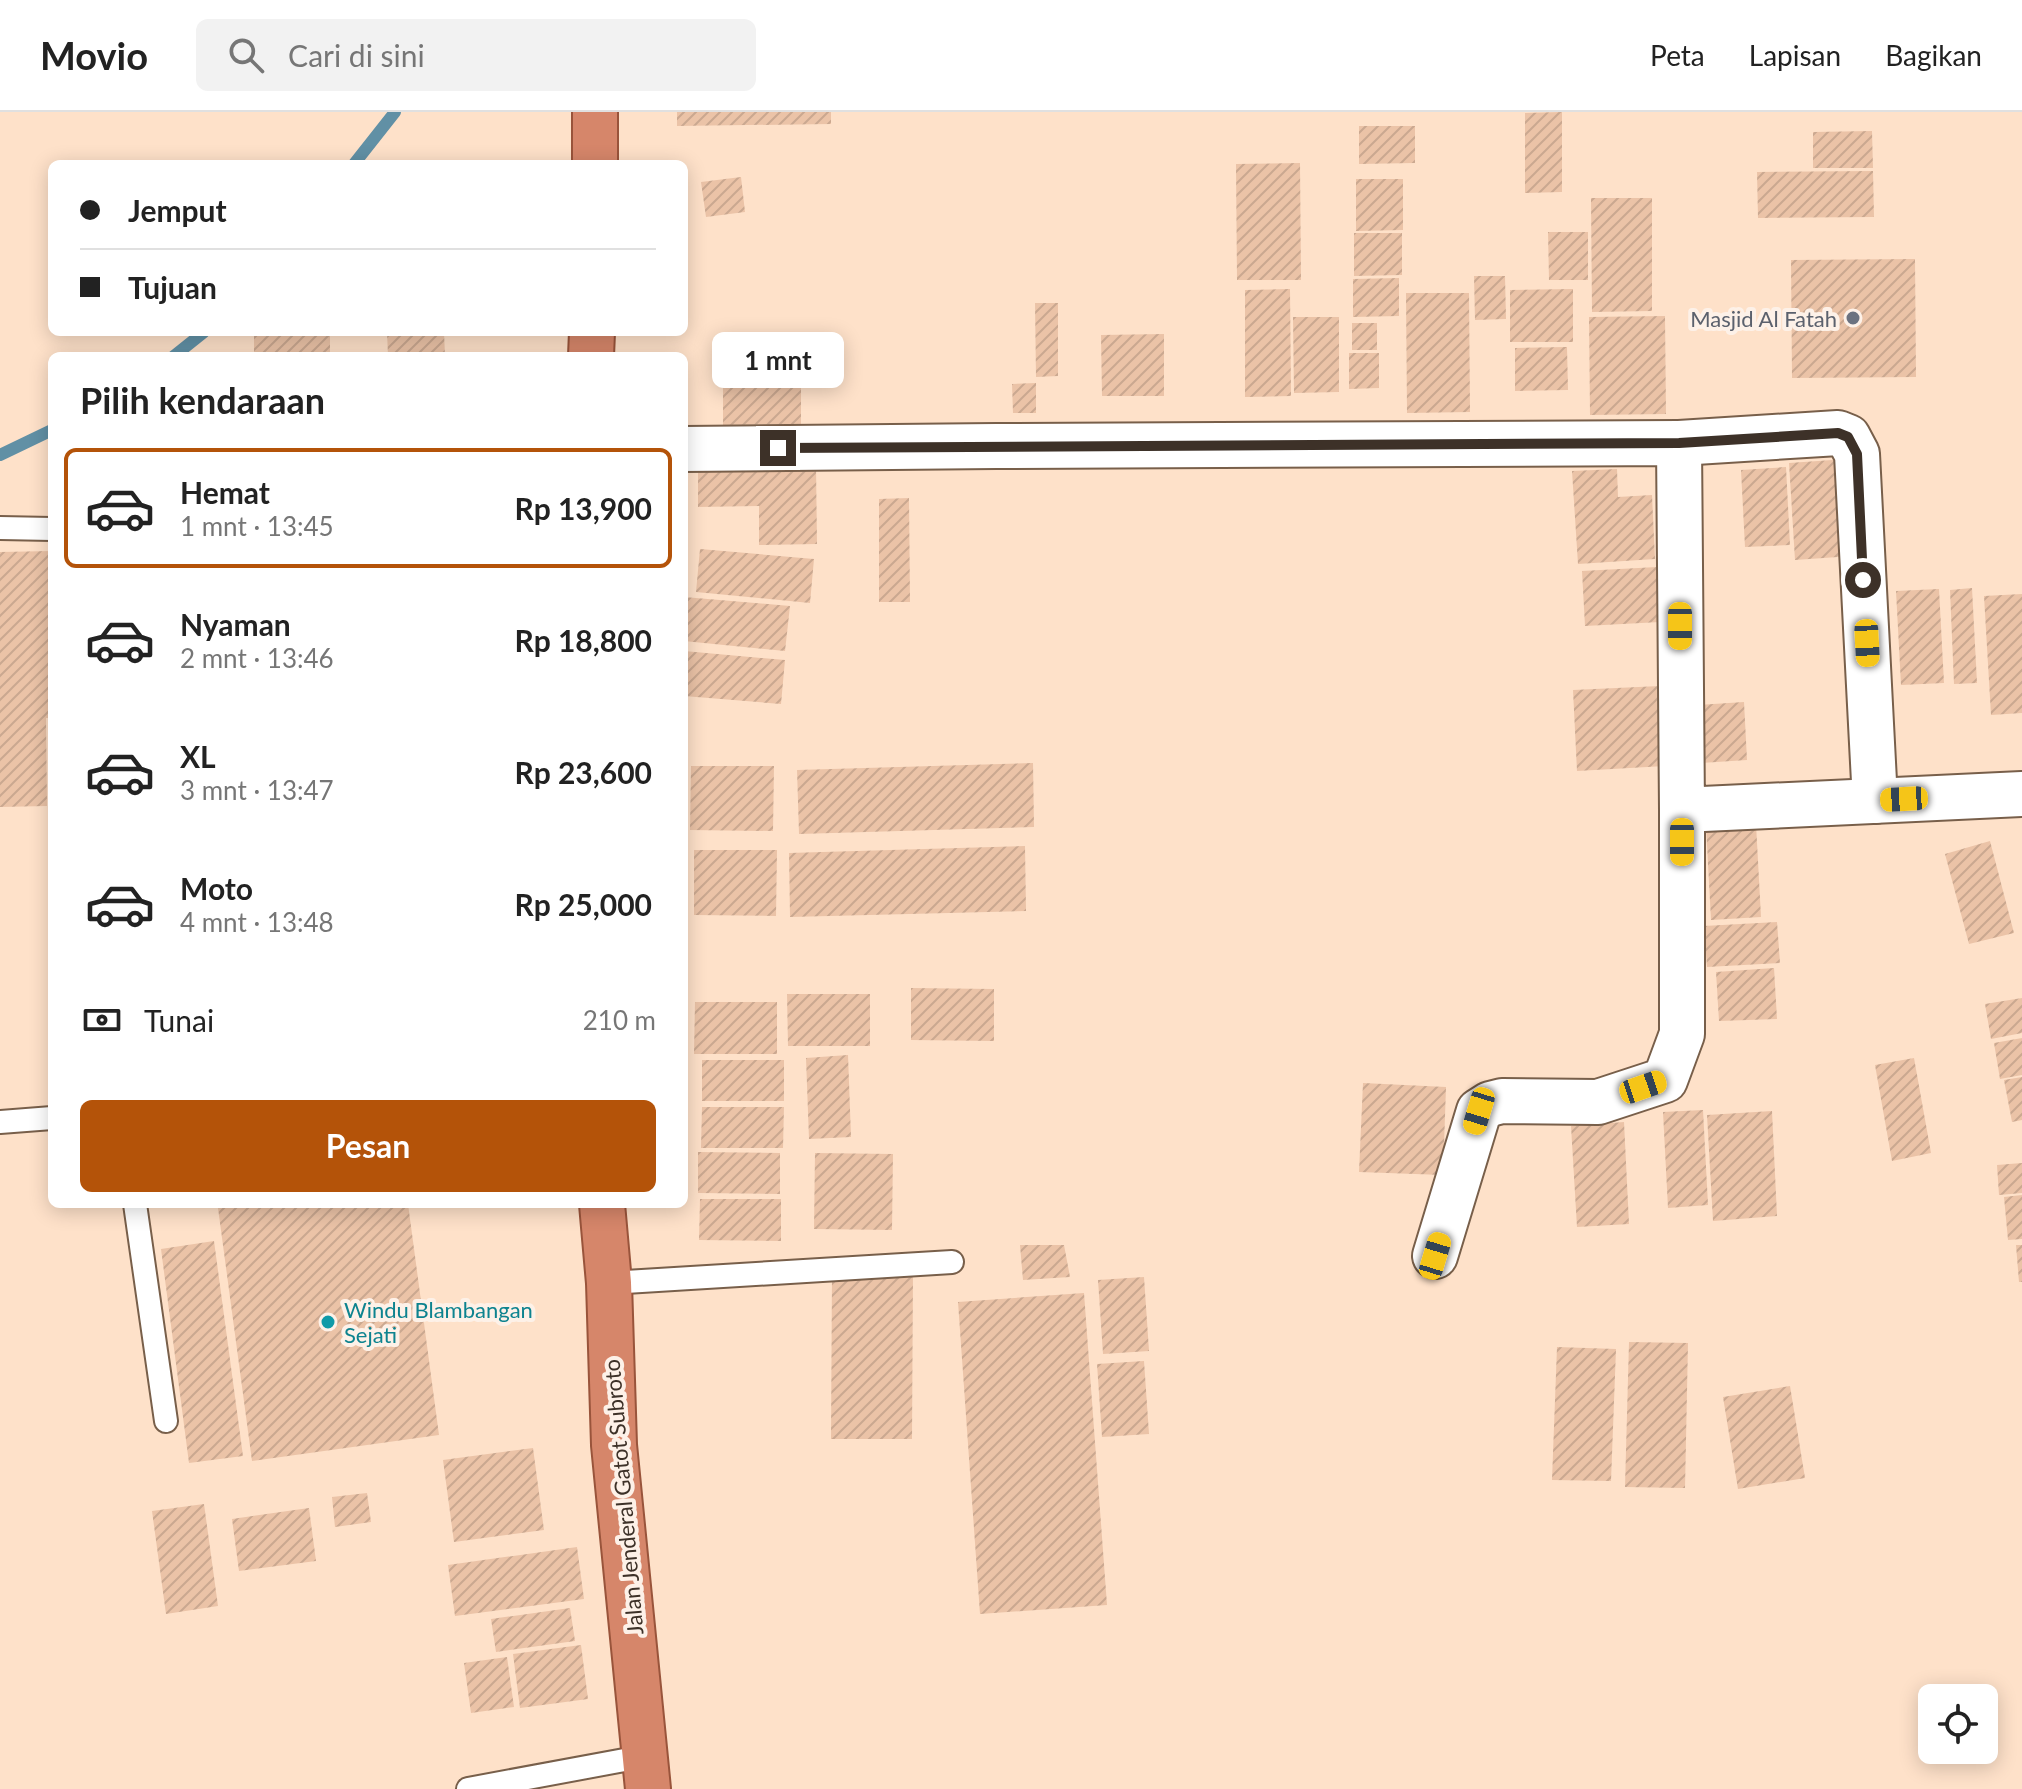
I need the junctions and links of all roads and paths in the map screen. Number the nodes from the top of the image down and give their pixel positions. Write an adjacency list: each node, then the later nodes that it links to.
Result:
1 (595, 112): 2 (highway)
2 (595, 160)
3 (1679, 443): 4 (street); 8 (street); 9 (street)
4 (688, 449)
5 (0, 528): 6 (lane)
6 (48, 529)
7 (2022, 794): 8 (street)
8 (1875, 801): 9 (street)
9 (1682, 810): 14 (street)
10 (48, 1118): 11 (lane)
11 (0, 1122)
12 (136, 1208): 17 (lane)
13 (602, 1208): 16 (highway, Jalan Jenderal Gatot Subroto)
14 (1435, 1256)
15 (952, 1262): 16 (lane)
16 (609, 1283): 18 (highway, Jalan Jenderal Gatot Subroto)
17 (166, 1421)
18 (647, 1773): 19 (lane)
19 (468, 1789)

